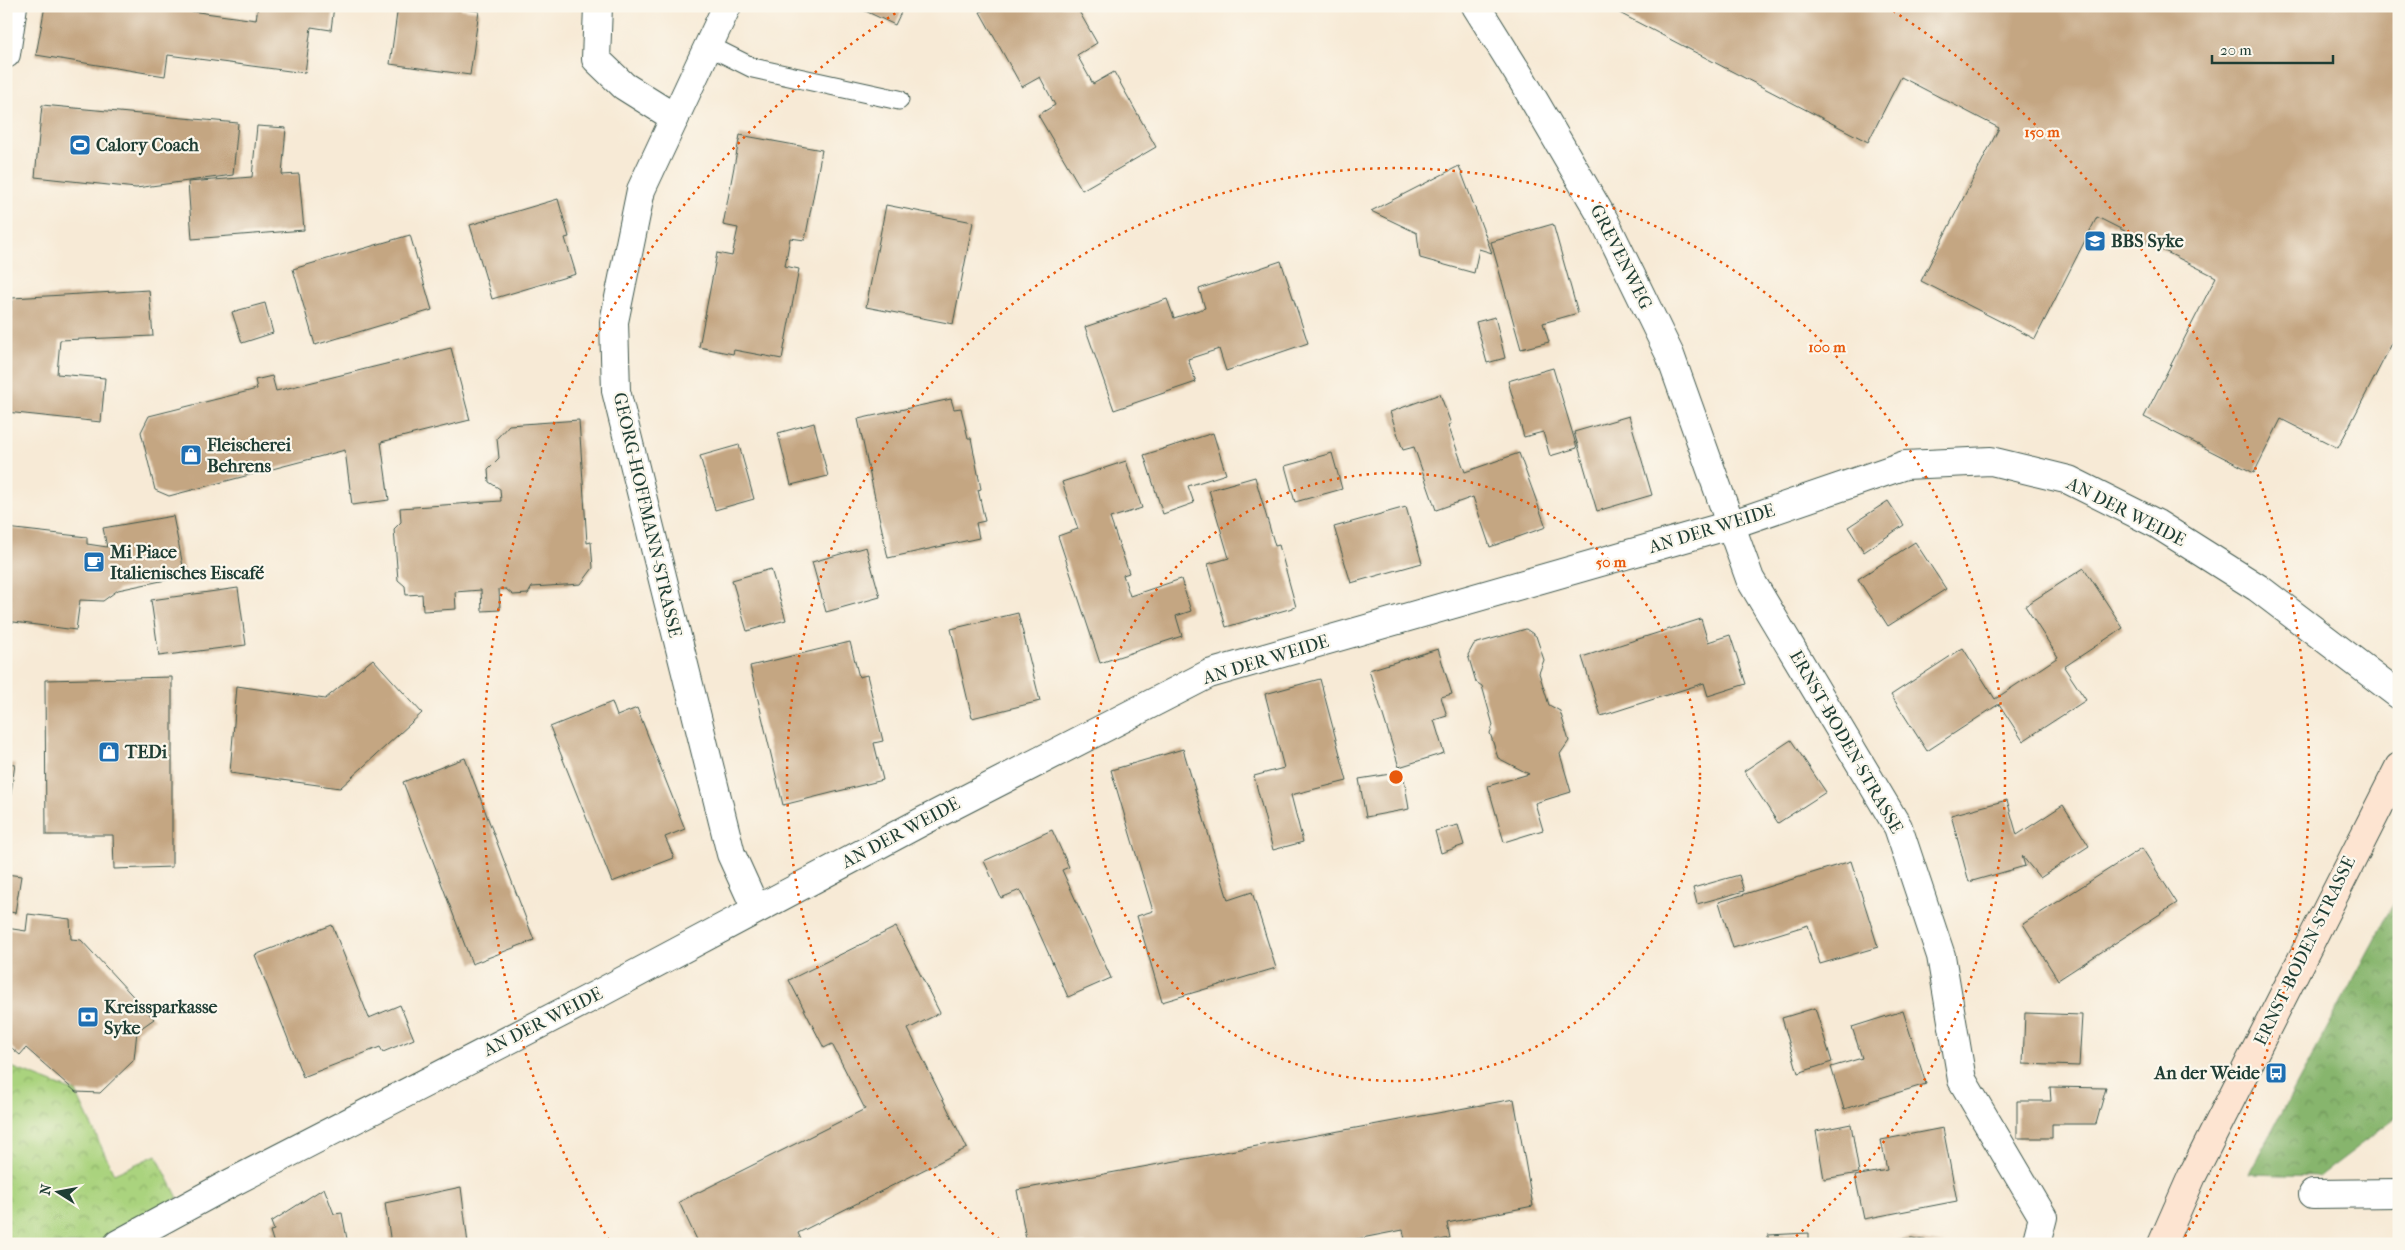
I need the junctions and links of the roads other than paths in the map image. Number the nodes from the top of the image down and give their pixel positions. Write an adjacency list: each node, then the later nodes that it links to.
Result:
1 (13, 6): 6 (street)
2 (598, 6): 8 (street)
3 (727, 6): 5 (street, GEORG-HOFFMANN-STRASSE)
4 (1476, 6): 9 (street, GREVENWEG)
5 (709, 46): 7 (lane); 8 (street, GEORG-HOFFMANN-STRASSE)
6 (6, 54)
7 (899, 100)
8 (674, 118): 12 (street, GEORG-HOFFMANN-STRASSE)
9 (1730, 525): 10 (street, AN DER WEIDE); 12 (street, AN DER WEIDE); 16 (street, ERNST-BODEN-STRASSE)
10 (2399, 695)
11 (2399, 767): 17 (main road, ERNST-BODEN-STRASSE)
12 (756, 909): 15 (street, AN DER WEIDE)
13 (2399, 1193): 14 (street)
14 (2313, 1194)
15 (118, 1244)
16 (2036, 1244)
17 (2162, 1244)

